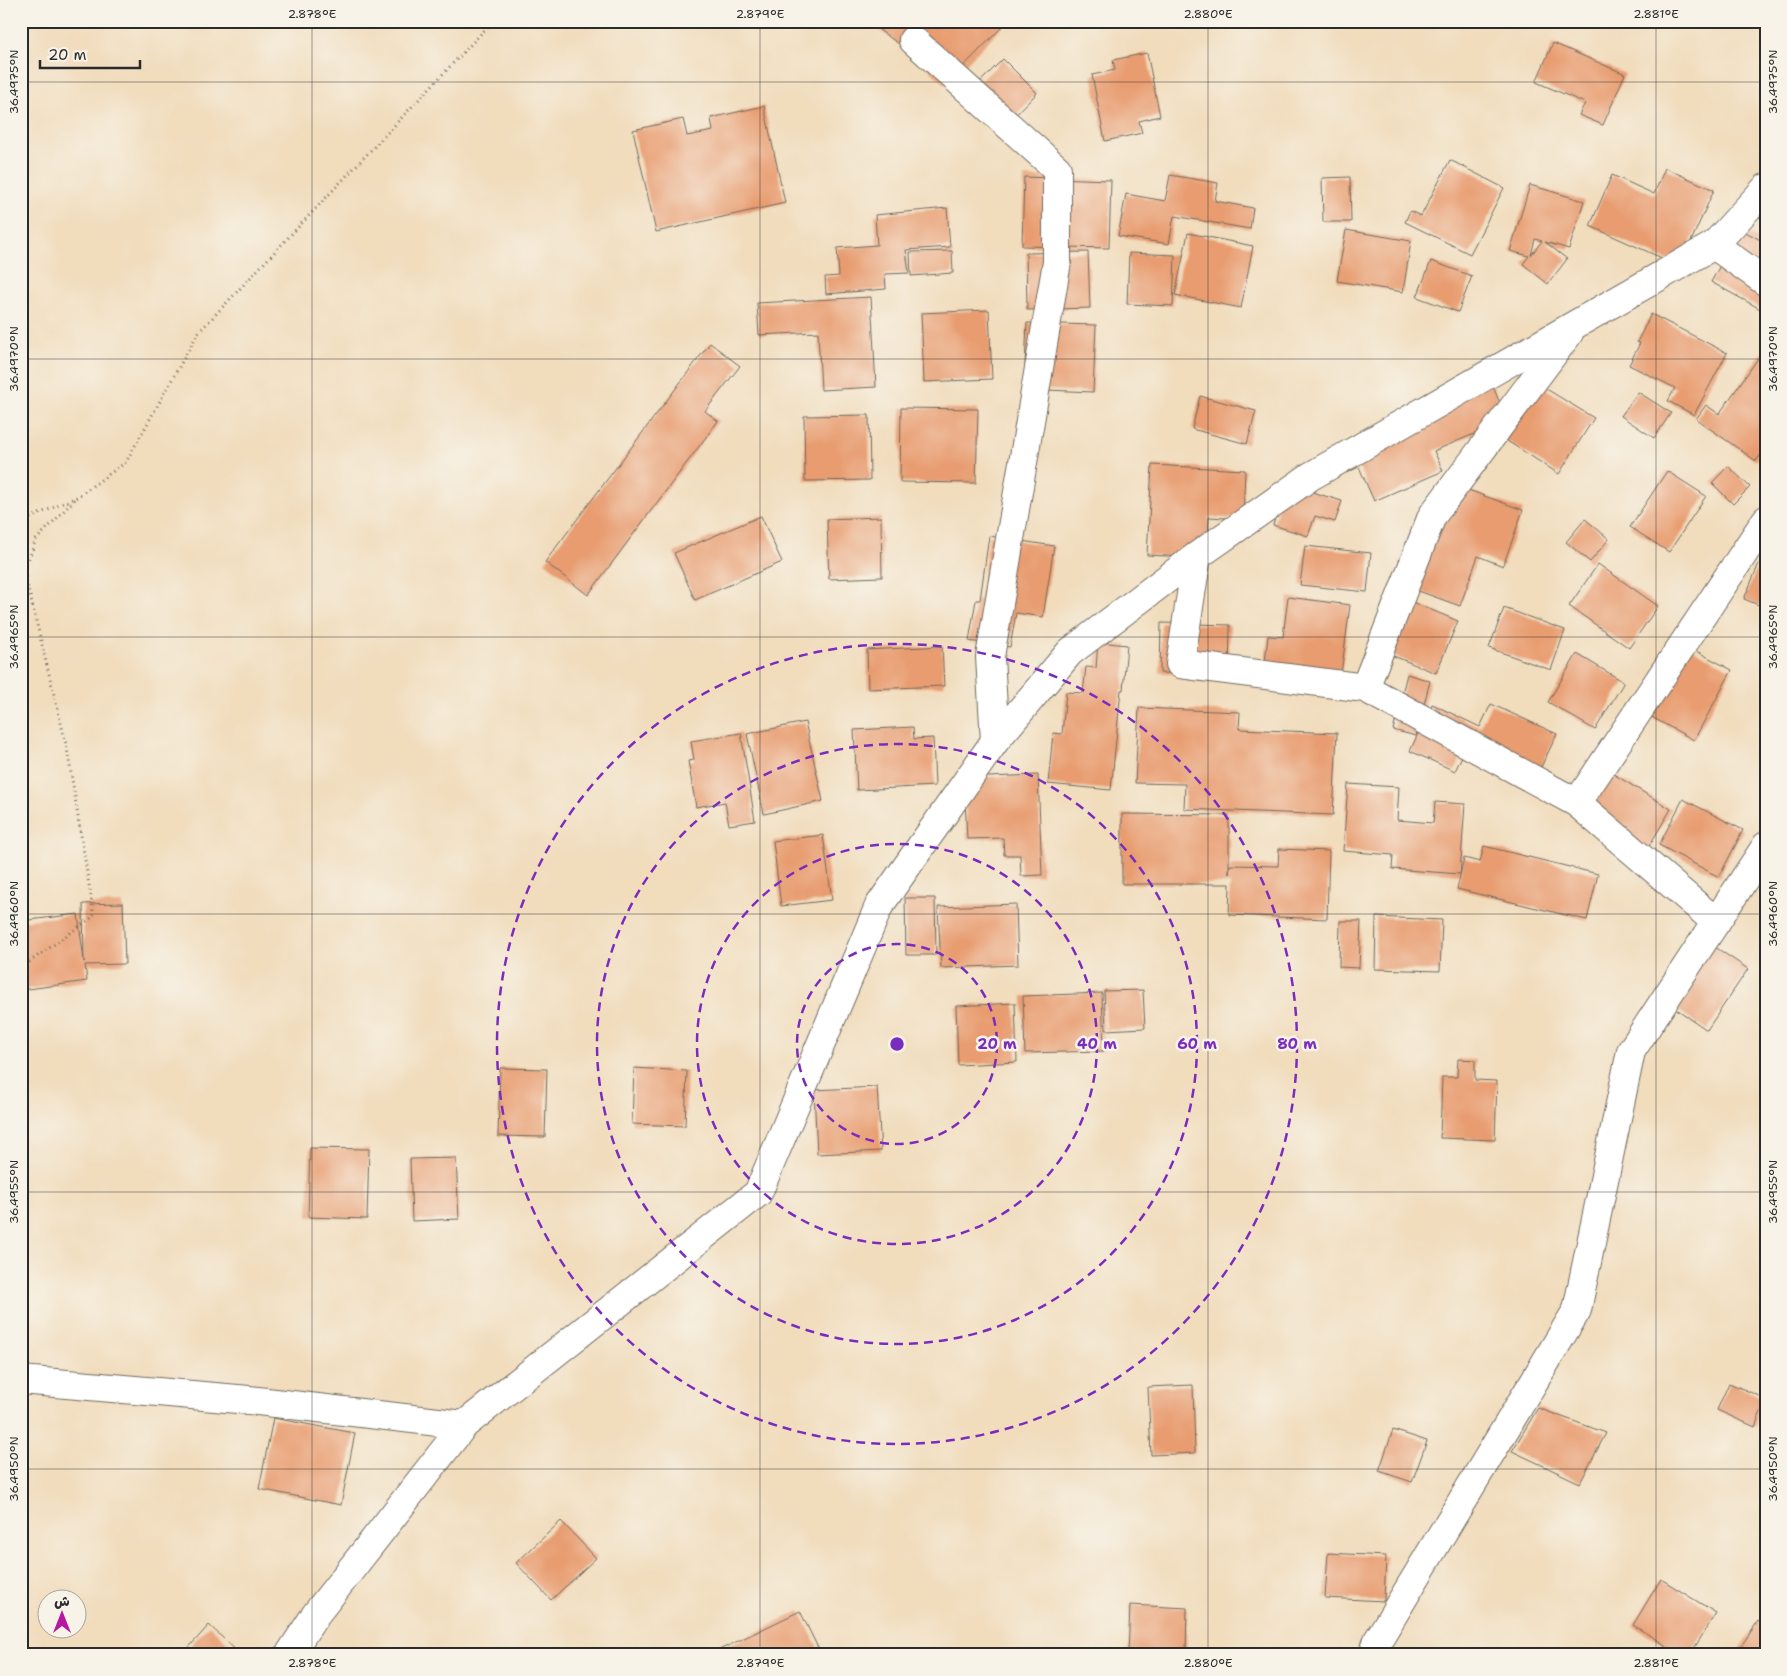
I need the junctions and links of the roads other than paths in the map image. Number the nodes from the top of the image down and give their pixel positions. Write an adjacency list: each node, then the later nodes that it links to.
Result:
1 (913, 40): 9 (street)
2 (1766, 188): 3 (street)
3 (1714, 245): 4 (street); 5 (street)
4 (1766, 282)
5 (1577, 324): 7 (street); 8 (street)
6 (1766, 520): 10 (street)
7 (1197, 556): 8 (street); 9 (street)
8 (1365, 688): 10 (street)
9 (995, 741): 14 (street)
10 (1577, 803): 12 (street)
11 (1766, 846): 12 (street)
12 (1716, 922): 16 (street)
13 (21, 1380): 14 (street)
14 (464, 1425): 15 (street)
15 (289, 1655)
16 (1373, 1655)

